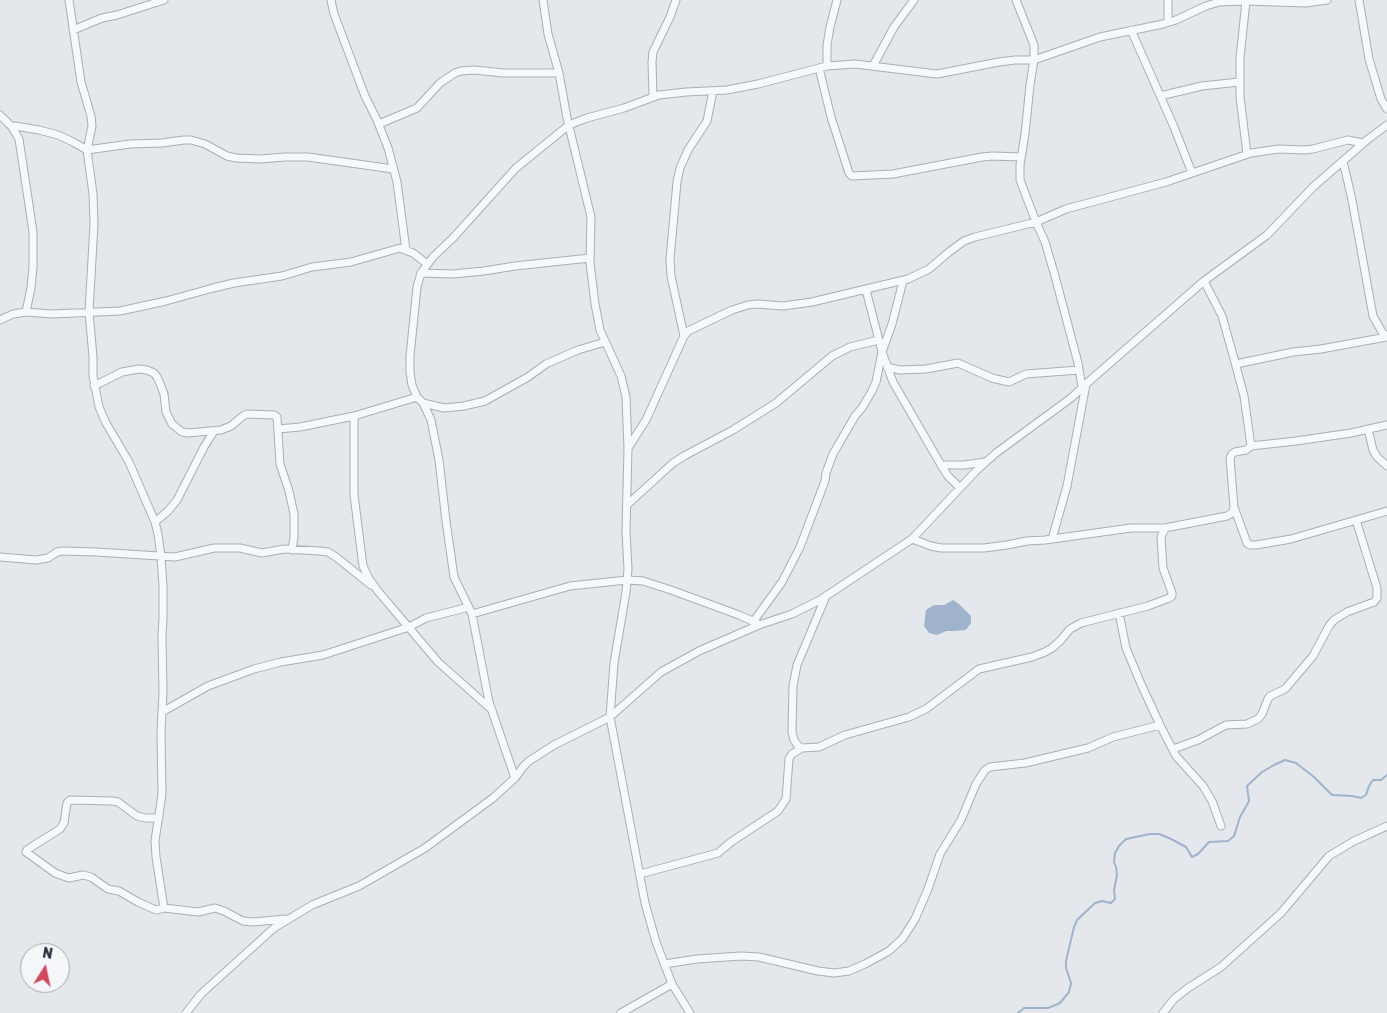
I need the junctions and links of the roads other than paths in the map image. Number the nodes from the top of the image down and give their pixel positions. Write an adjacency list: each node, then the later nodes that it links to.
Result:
1 (69, 0): 15 (street)
2 (164, 0): 15 (street)
3 (331, 0): 27 (street)
4 (543, 0): 20 (street)
5 (676, 0): 23 (street)
6 (837, 0): 19 (street)
7 (914, 0): 18 (street)
8 (1016, 0): 17 (street)
9 (1168, 0): 14 (street)
10 (1246, 0): 13 (street); 14 (street); 21 (street)
11 (1327, 0): 13 (street)
12 (1359, 0): 25 (street)
13 (1272, 1)
14 (1168, 22): 16 (street)
15 (73, 30): 32 (street)
16 (1131, 30): 17 (street); 24 (street)
17 (1034, 60): 18 (street); 34 (street)
18 (873, 66): 19 (street)
19 (823, 67): 22 (street); 34 (street)
20 (559, 73): 27 (street); 28 (street)
21 (1240, 82): 24 (street); 33 (street)
22 (713, 92): 23 (street); 49 (street)
23 (653, 96): 28 (street)
24 (1160, 96): 37 (street)
25 (1387, 109)
26 (0, 115): 30 (street)
27 (378, 124): 36 (street)
28 (569, 125): 40 (street); 41 (street)
29 (1387, 125): 31 (street)
30 (12, 127): 32 (street); 46 (street)
31 (1363, 143): 33 (street); 35 (street)
32 (87, 150): 36 (street); 47 (street)
33 (1247, 154): 37 (street)
34 (1020, 157): 38 (street)
35 (1343, 162): 44 (street); 53 (street)
36 (393, 170): 39 (street)
37 (1192, 173): 38 (street)
38 (1036, 222): 43 (street); 55 (street)
39 (406, 250): 41 (street); 47 (street)
40 (590, 258): 42 (street); 51 (street)
41 (427, 264): 42 (street)
42 (421, 273): 58 (street)
43 (903, 281): 45 (street); 52 (street)
44 (1204, 281): 53 (street); 56 (street)
45 (866, 290): 49 (street); 50 (street)
46 (26, 312): 47 (street); 48 (street)
47 (89, 312): 57 (street)
48 (0, 320)
49 (684, 336): 66 (street)
50 (879, 340): 52 (street); 71 (street)
51 (605, 342): 59 (street); 66 (street)
52 (882, 352): 54 (street); 87 (street)
53 (1236, 364): 65 (street)
54 (887, 367): 55 (street); 68 (street)
55 (1079, 370): 56 (street)
56 (1084, 385): 67 (street); 78 (street)
57 (94, 386): 64 (street); 75 (street)
58 (418, 397): 59 (street); 60 (street)
59 (423, 403): 85 (street)
60 (354, 416): 62 (street); 83 (street)
61 (1387, 425): 63 (street)
62 (278, 429): 64 (street); 79 (street)
63 (1368, 429): 65 (street); 69 (street)
64 (214, 431): 75 (street)
65 (1251, 446): 72 (street)
66 (628, 448): 71 (street)
67 (987, 462): 68 (street); 70 (street)
68 (941, 465): 70 (street)
69 (1387, 466)
70 (960, 488): 77 (street)
71 (628, 504): 82 (street)
72 (1234, 507): 74 (street); 76 (street)
73 (1387, 511): 74 (street)
74 (1356, 520): 94 (street)
75 (155, 522): 81 (street)
76 (1165, 528): 78 (street); 86 (street)
77 (912, 538): 78 (street); 84 (street)
78 (1052, 539)
79 (292, 550): 81 (street); 83 (street)
80 (0, 557): 81 (street)
81 (161, 557): 90 (street)
82 (627, 580): 85 (street); 87 (street); 91 (street)
83 (377, 590): 88 (street)
84 (826, 596): 87 (street); 93 (street)
85 (470, 611): 88 (street); 89 (street)
86 (1119, 614): 92 (street); 93 (street)
87 (756, 623): 91 (street)
88 (409, 627): 89 (street); 90 (street)
89 (492, 710): 95 (street)
90 (162, 712): 96 (street)
91 (610, 717): 95 (street); 99 (street)
92 (1160, 725): 94 (street); 102 (street)
93 (802, 748): 99 (street)
94 (1173, 749): 97 (street)
95 (516, 778): 101 (street)
96 (159, 818): 100 (street); 100 (street)
97 (1221, 826)
98 (1387, 826): 107 (street)
99 (640, 874): 102 (street)
100 (164, 908): 101 (street)
101 (288, 919): 104 (street)
102 (664, 964): 103 (street)
103 (672, 984): 105 (street); 106 (street)
104 (186, 1013)
105 (621, 1013)
106 (690, 1013)
107 (1163, 1013)

